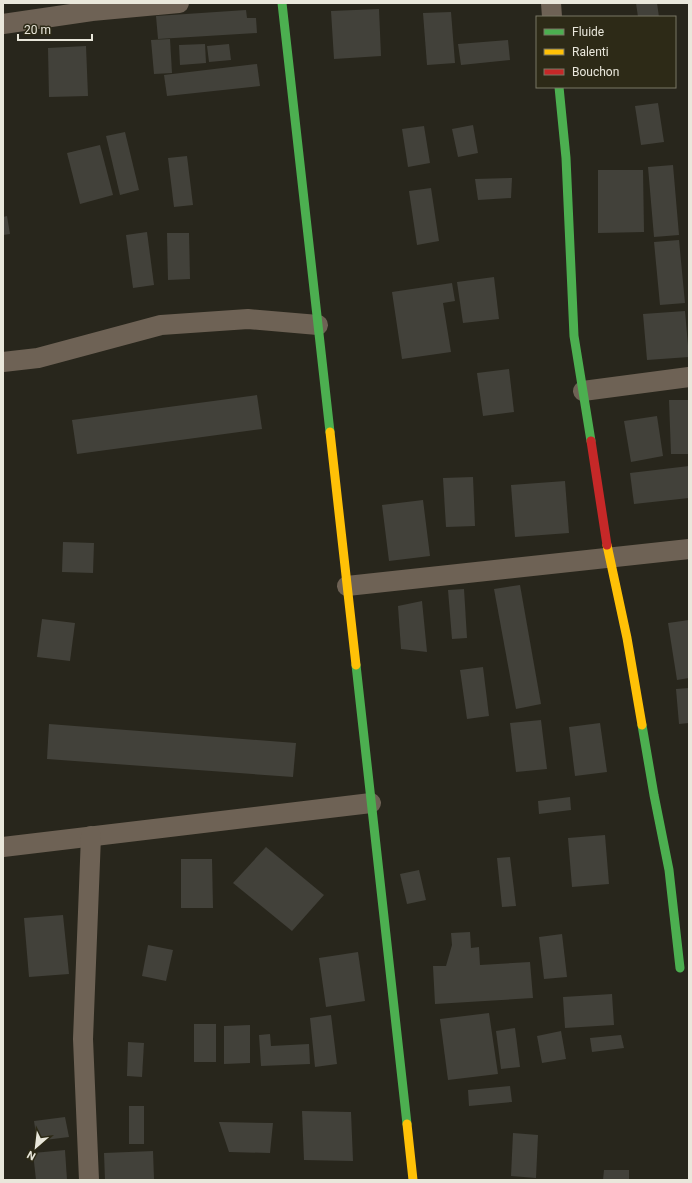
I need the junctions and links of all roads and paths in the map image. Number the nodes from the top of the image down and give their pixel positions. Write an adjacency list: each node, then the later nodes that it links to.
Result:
1 (179, 3): 5 (street)
2 (282, 3): 7 (street)
3 (551, 3): 4 (street)
4 (552, 16)
5 (3, 24)
6 (559, 88): 10 (street)
7 (318, 325): 8 (street); 13 (street)
8 (3, 362)
9 (689, 377): 10 (street)
10 (583, 391): 12 (street)
11 (689, 549): 12 (street)
12 (609, 558): 13 (street); 17 (street)
13 (347, 586): 14 (street)
14 (371, 803): 15 (street); 19 (street)
15 (91, 836): 16 (street); 18 (street)
16 (3, 847)
17 (680, 968)
18 (89, 1180)
19 (413, 1180)

